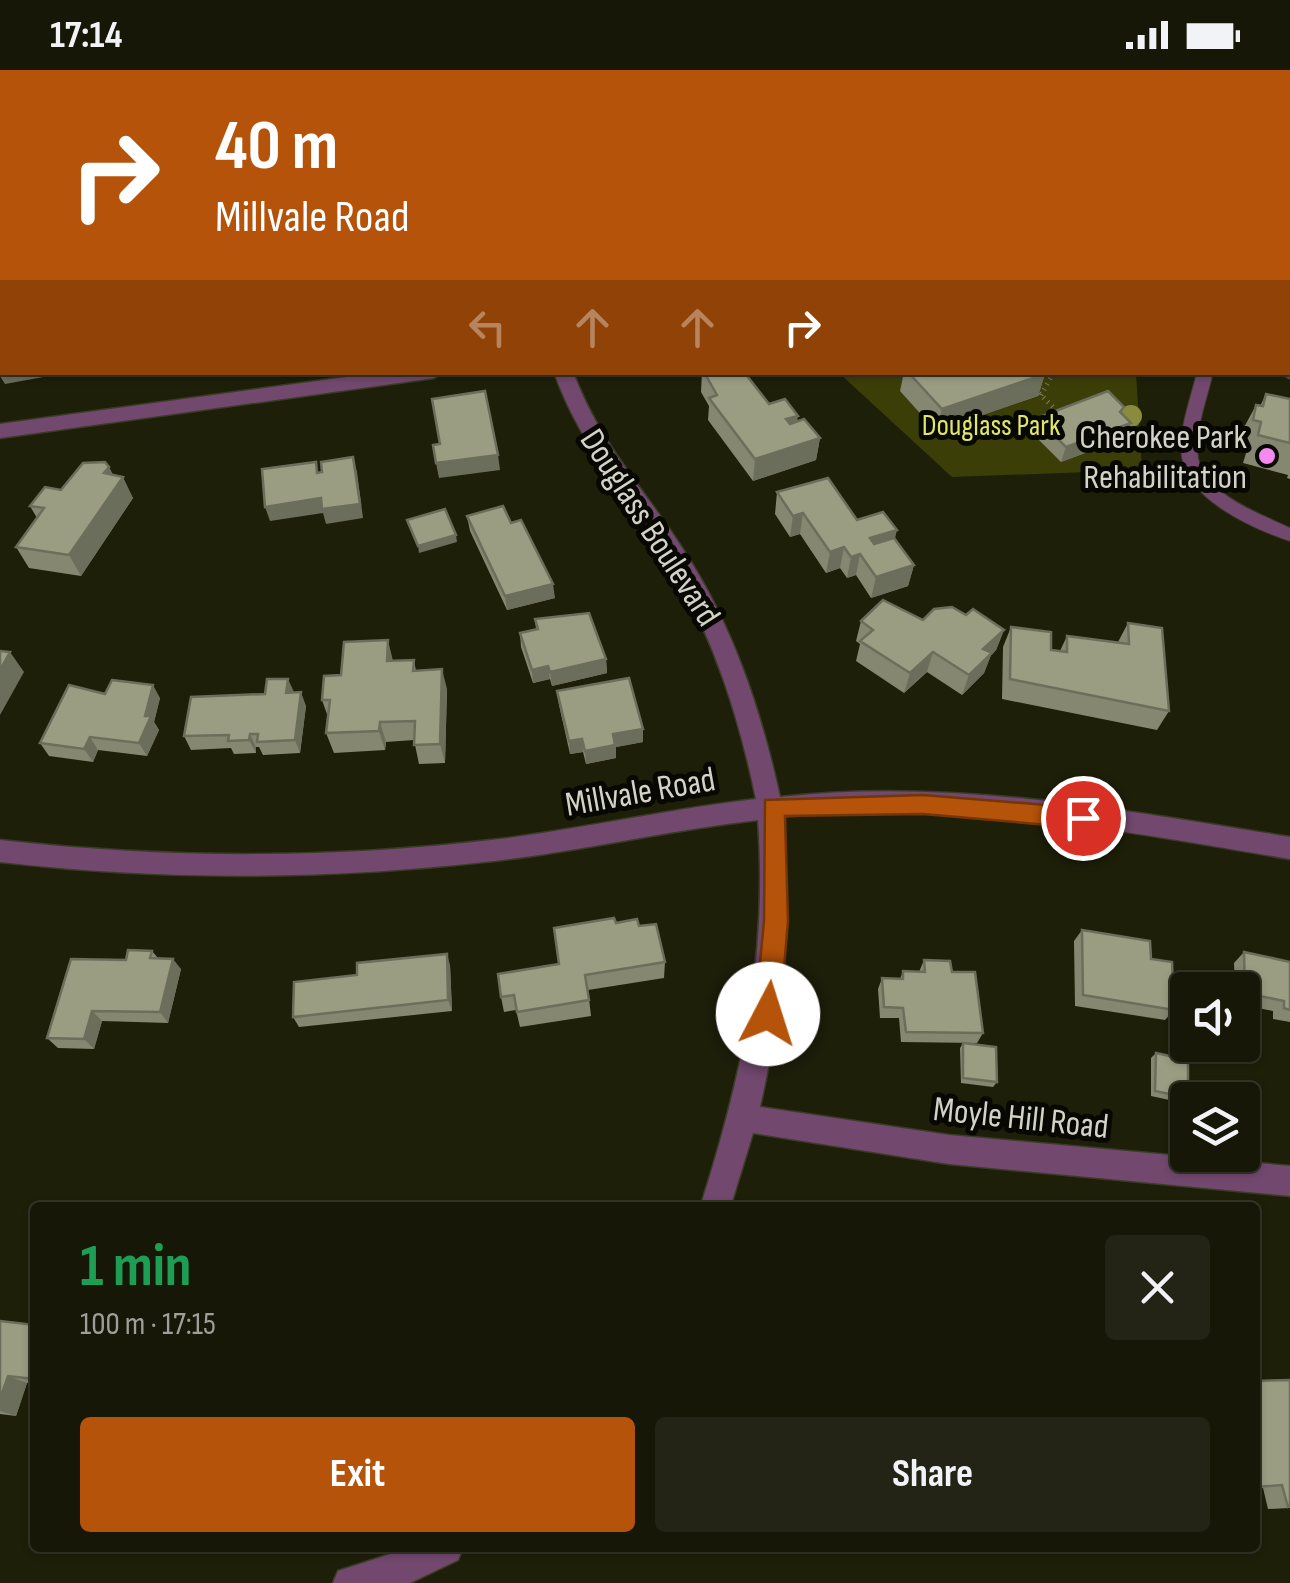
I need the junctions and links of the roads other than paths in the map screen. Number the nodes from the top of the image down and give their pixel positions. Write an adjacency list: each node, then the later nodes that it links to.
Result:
1 (412, 375): 4 (street)
2 (564, 375): 6 (street, Douglass Boulevard)
3 (1204, 375): 5 (lane)
4 (0, 431)
5 (1290, 535)
6 (772, 807): 7 (street, Millvale Road); 8 (street, Millvale Road); 9 (street, Douglass Boulevard)
7 (1290, 848)
8 (0, 851)
9 (746, 1118): 10 (street, Moyle Hill Road); 11 (street, Douglass Boulevard)
10 (1290, 1181)
11 (716, 1202)
12 (438, 1552): 13 (street)
13 (350, 1583)

